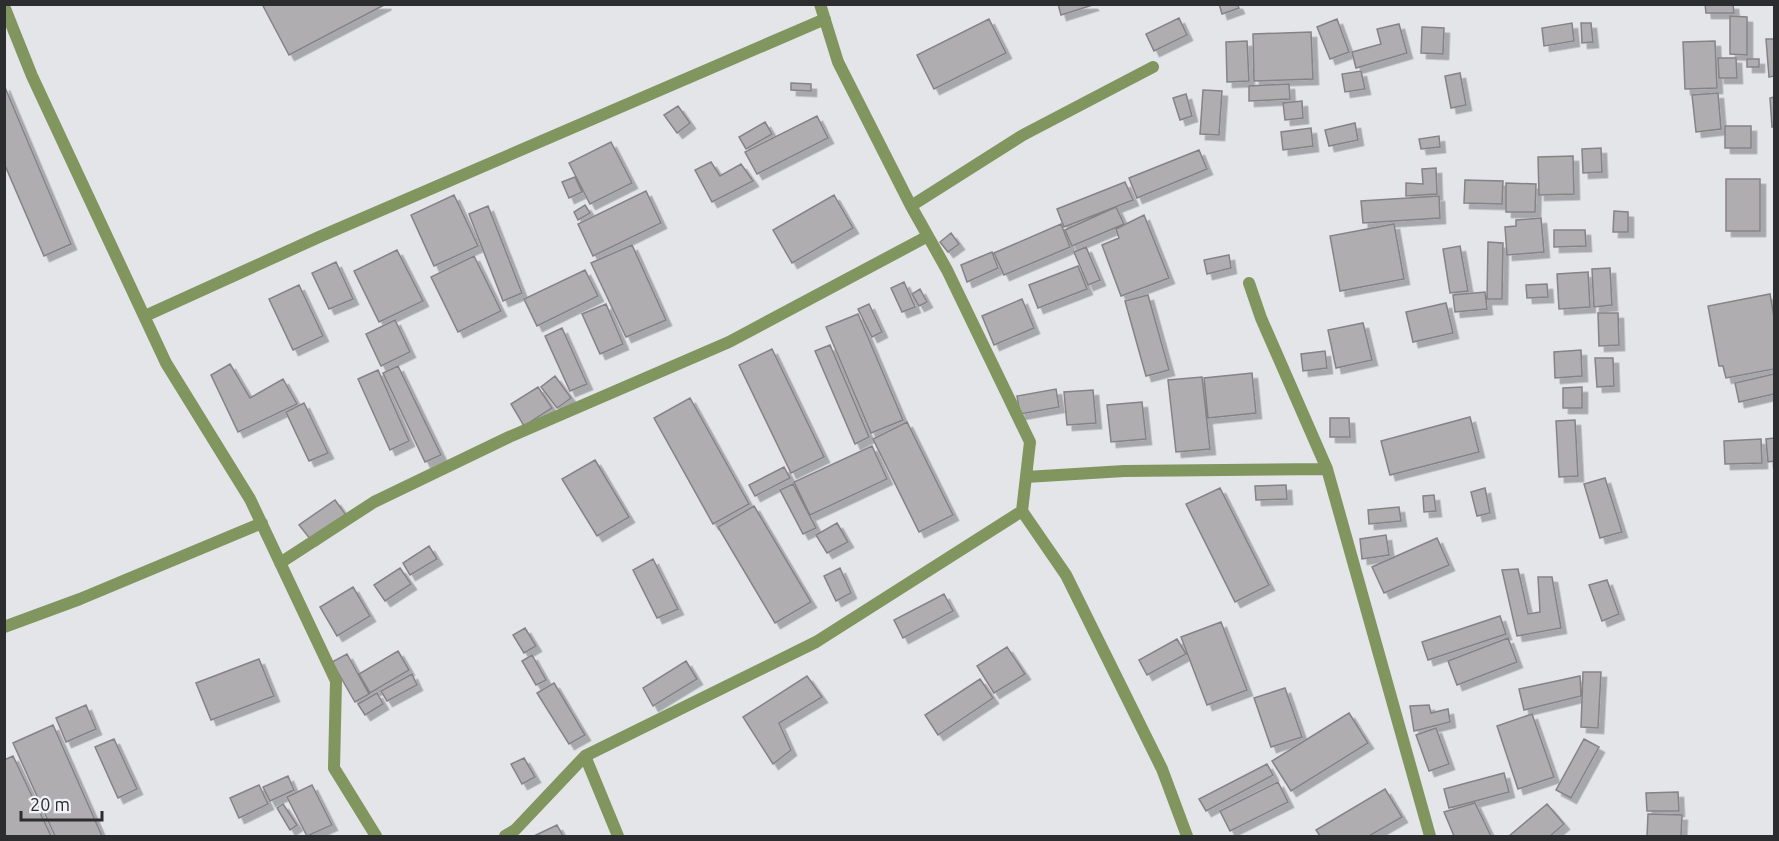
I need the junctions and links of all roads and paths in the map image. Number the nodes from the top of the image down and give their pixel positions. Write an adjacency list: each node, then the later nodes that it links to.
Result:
1 (820, 4): 3 (street)
2 (4, 6): 8 (street)
3 (825, 19): 5 (street); 8 (street)
4 (1153, 67): 5 (street)
5 (910, 206): 6 (street)
6 (927, 236): 10 (street); 13 (street)
7 (1249, 283): 9 (street)
8 (145, 316): 12 (street)
9 (1328, 469): 10 (street); 20 (street)
10 (1026, 477): 11 (street)
11 (1022, 511): 15 (street); 19 (street)
12 (261, 523): 13 (street); 14 (street)
13 (280, 563): 16 (street)
14 (4, 627)
15 (585, 756): 17 (street); 18 (street)
16 (376, 837)
17 (505, 837)
18 (618, 837)
19 (1187, 837)
20 (1430, 837)

